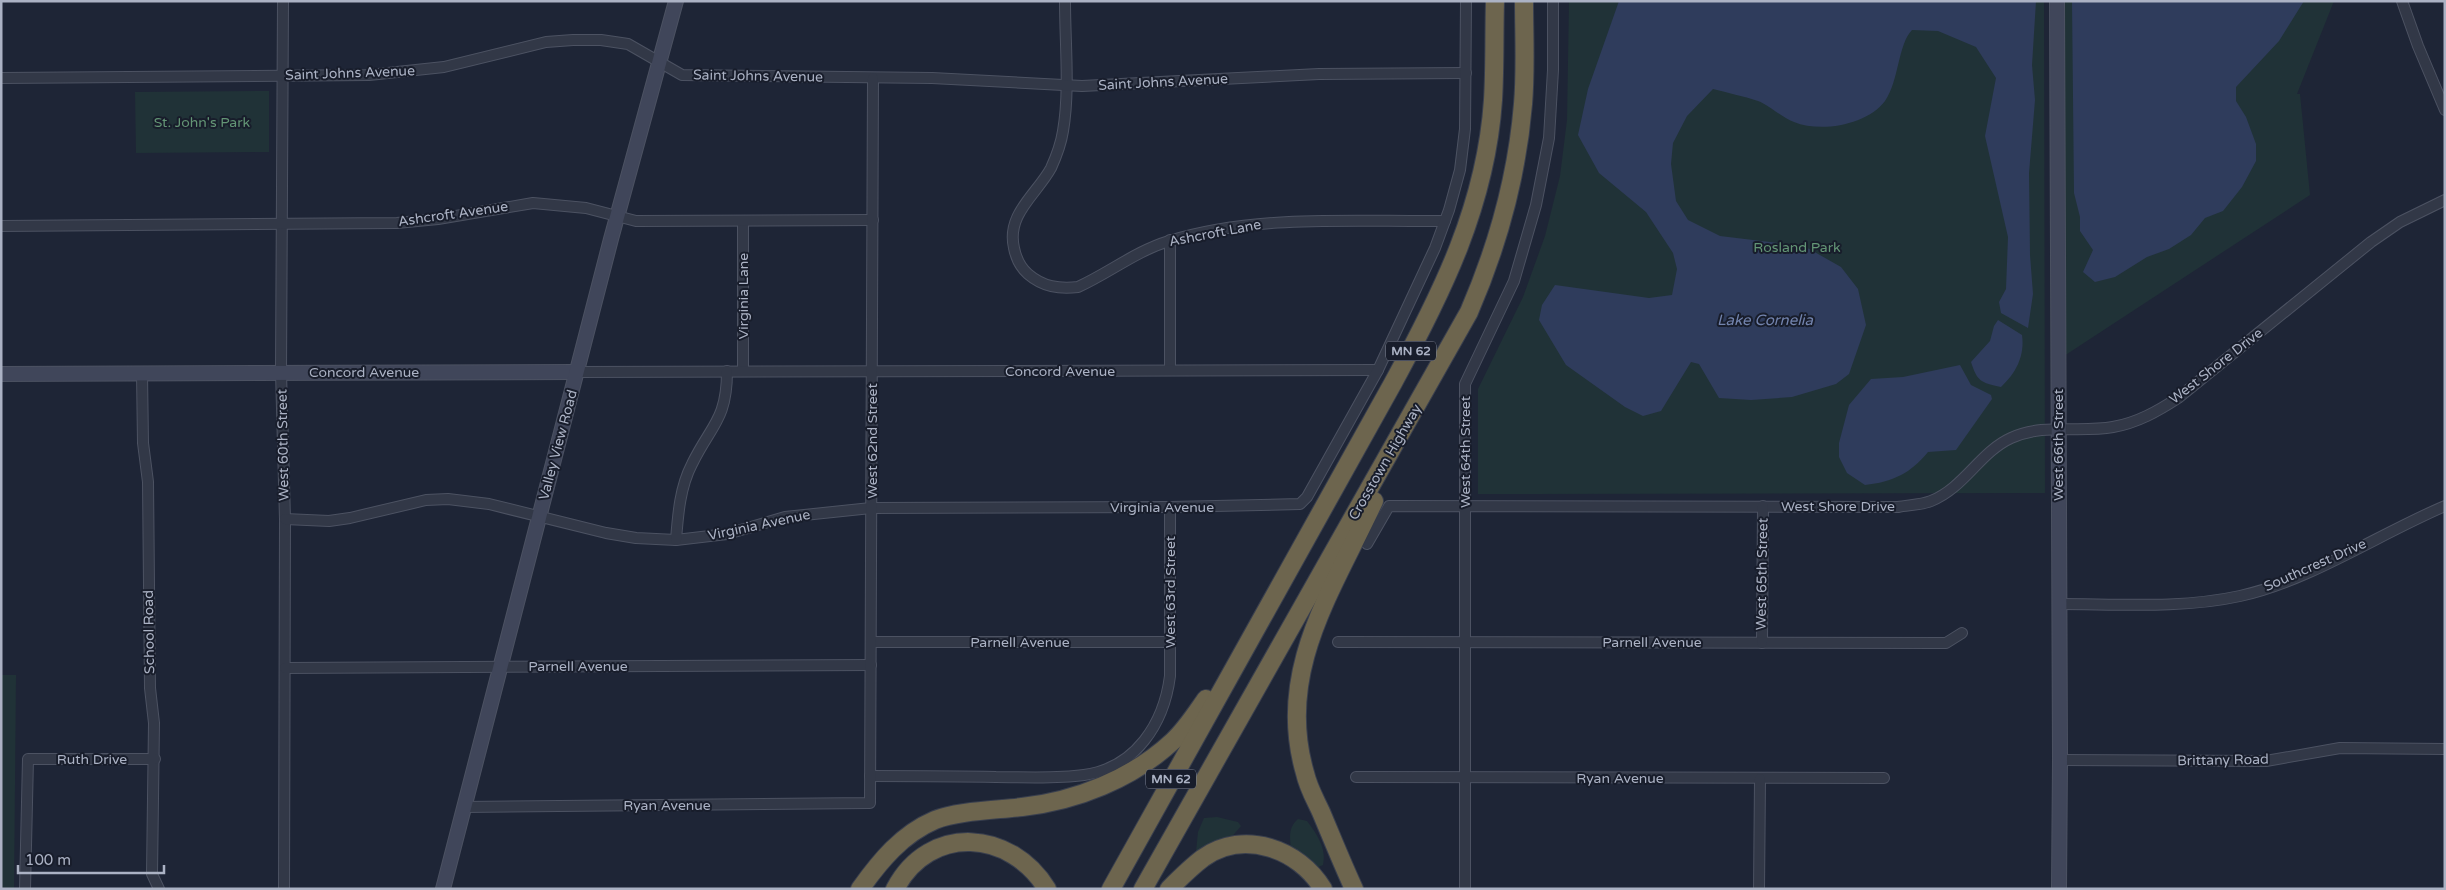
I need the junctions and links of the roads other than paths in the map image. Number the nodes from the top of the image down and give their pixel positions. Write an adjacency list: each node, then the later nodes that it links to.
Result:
1 (283, 1): 12 (street, West 60th Street)
2 (676, 1): 10 (street, Valley View Road)
3 (1065, 1): 15 (street, Ashcroft Lane)
4 (1466, 1): 11 (street)
5 (1495, 1): 55 (highway, MN 62)
6 (1524, 1): 34 (highway, Crosstown Highway / MN 62)
7 (1553, 1): 39 (street, West 64th Street)
8 (2057, 1): 35 (street, West 66th Street)
9 (2402, 1): 16 (street)
10 (659, 62): 12 (street, Saint Johns Avenue); 14 (street, Saint Johns Avenue); 18 (street, Valley View Road)
11 (1466, 73): 15 (street, Saint Johns Avenue); 21 (street)
12 (283, 76): 13 (street, Saint Johns Avenue); 22 (street, West 60th Street)
13 (1, 78)
14 (873, 78): 15 (street, Saint Johns Avenue); 19 (street, West 62nd Street)
15 (1066, 85): 24 (street, Ashcroft Lane)
16 (2445, 110)
17 (2445, 200): 35 (street, West Shore Drive)
18 (617, 216): 20 (street, Ashcroft Avenue); 22 (street, Ashcroft Avenue); 31 (street, Valley View Road)
19 (873, 220): 20 (street, Ashcroft Avenue); 29 (street, West 62nd Street)
20 (743, 221): 28 (street, Virginia Lane)
21 (1445, 221): 24 (street, Ashcroft Lane); 26 (street)
22 (282, 224): 23 (street, Ashcroft Avenue); 30 (street, West 60th Street)
23 (1, 226)
24 (1170, 240): 25 (street)
25 (1170, 370): 26 (street, Concord Avenue); 29 (street, Concord Avenue)
26 (1378, 370): 38 (street, Virginia Avenue)
27 (727, 371): 28 (street, Concord Avenue); 31 (street, Concord Avenue); 43 (street)
28 (743, 371): 29 (street, Concord Avenue)
29 (872, 371): 40 (street, West 62nd Street)
30 (281, 372): 31 (street, Concord Avenue); 33 (street, Concord Avenue); 42 (street, West 60th Street)
31 (576, 372): 41 (street, Valley View Road)
32 (1, 374): 33 (street, Concord Avenue)
33 (142, 374): 57 (street, School Road)
34 (1424, 393): 74 (highway, Crosstown Highway / MN 62); 77 (highway)
35 (2058, 430): 36 (street, West Shore Drive); 45 (street, West 66th Street)
36 (1763, 506): 39 (street, West Shore Drive); 51 (street, West 65th Street)
37 (2445, 506): 45 (street, Southcrest Drive)
38 (1170, 507): 40 (street, Virginia Avenue); 48 (street, West 63rd Street)
39 (1464, 507): 44 (street, West Shore Drive); 50 (street, West 64th Street)
40 (871, 508): 43 (street, Virginia Avenue); 47 (street, West 62nd Street)
41 (539, 516): 42 (street, Virginia Avenue); 43 (street, Virginia Avenue); 53 (street, Valley View Road)
42 (285, 519): 54 (street, West 60th Street)
43 (676, 540)
44 (1367, 544)
45 (2058, 604): 58 (street, West 66th Street)
46 (1962, 633): 51 (street, Parnell Avenue)
47 (871, 642): 48 (street, Parnell Avenue); 52 (street, West 62nd Street)
48 (1170, 642): 59 (street, West 63rd Street)
49 (1338, 642): 50 (street, Parnell Avenue)
50 (1466, 642): 51 (street, Parnell Avenue); 61 (street, West 64th Street)
51 (1762, 642)
52 (871, 665): 53 (street, Parnell Avenue); 59 (street, West 62nd Street)
53 (500, 667): 54 (street, Parnell Avenue); 65 (street, Valley View Road)
54 (285, 668): 68 (street, West 60th Street)
55 (1232, 669): 70 (highway); 73 (highway, MN 62)
56 (2445, 749): 58 (street, Brittany Road)
57 (155, 759): 66 (street, Ruth Drive); 67 (street, School Road)
58 (2060, 760): 80 (street, West 66th Street)
59 (870, 776): 64 (street, West 62nd Street)
60 (1356, 778): 61 (street, Ryan Avenue)
61 (1466, 778): 63 (street, Ryan Avenue); 78 (street, West 64th Street)
62 (1884, 778): 63 (street, Ryan Avenue)
63 (1760, 779): 79 (street)
64 (870, 803): 65 (street, Ryan Avenue)
65 (464, 807): 69 (street, Valley View Road)
66 (25, 889)
67 (159, 889)
68 (284, 889)
69 (443, 889)
70 (860, 889)
71 (895, 889): 72 (highway)
72 (1047, 889)
73 (1111, 889)
74 (1143, 889)
75 (1169, 889): 76 (highway)
76 (1322, 889)
77 (1354, 889)
78 (1465, 889)
79 (1759, 889)
80 (2059, 889)

